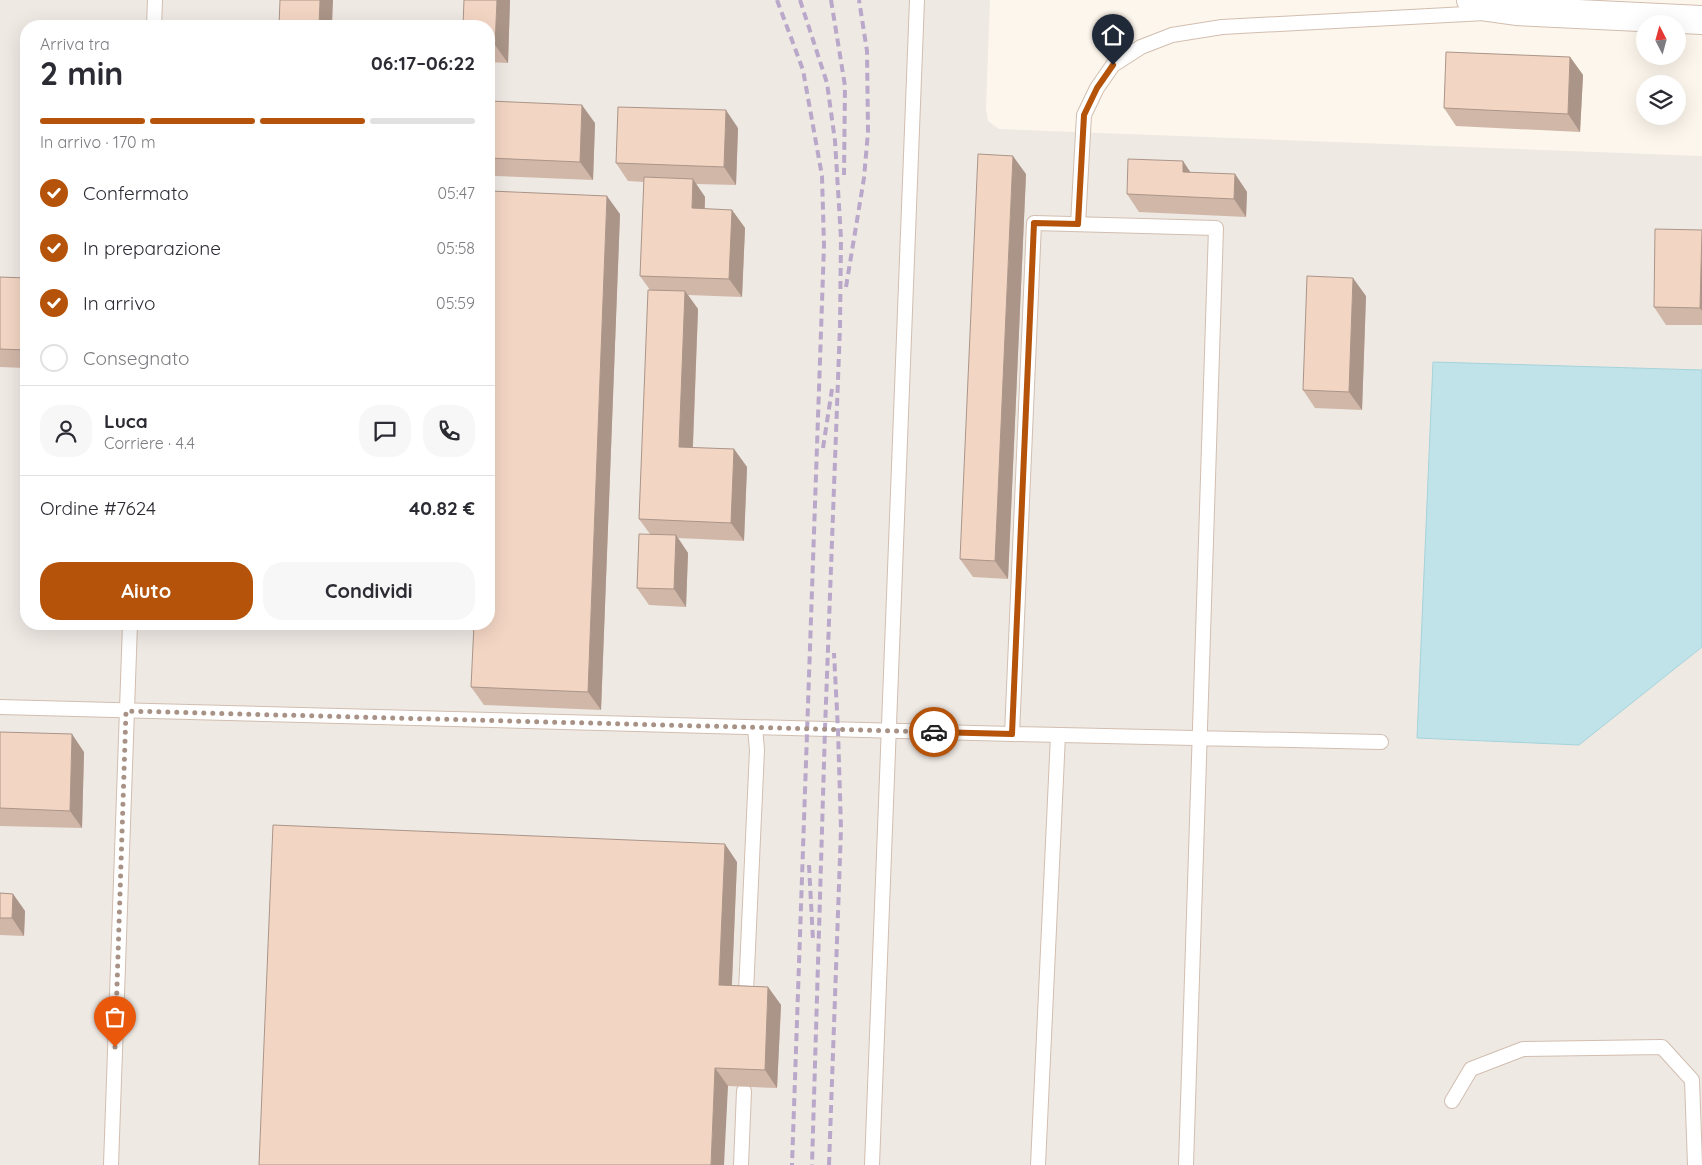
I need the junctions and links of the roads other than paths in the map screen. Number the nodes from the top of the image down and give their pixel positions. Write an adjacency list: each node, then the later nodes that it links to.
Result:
1 (155, 0): 5 (lane)
2 (917, 0): 12 (lane)
3 (1471, 0): 4 (street)
4 (1516, 11): 6 (street); 7 (lane)
5 (154, 20)
6 (1702, 20)
7 (1078, 224): 13 (lane); 15 (lane)
8 (130, 630): 10 (lane)
9 (0, 706): 10 (lane)
10 (126, 711): 11 (lane); 20 (lane)
11 (755, 728): 12 (lane); 17 (lane)
12 (888, 731): 13 (lane); 22 (lane)
13 (1012, 734): 14 (lane)
14 (1058, 735): 15 (lane); 23 (lane)
15 (1200, 738): 16 (lane); 24 (lane)
16 (1381, 742)
17 (746, 992)
18 (744, 1091): 21 (lane)
19 (1452, 1101): 25 (lane)
20 (111, 1165)
21 (741, 1165)
22 (872, 1165)
23 (1038, 1165)
24 (1186, 1165)
25 (1695, 1165)

